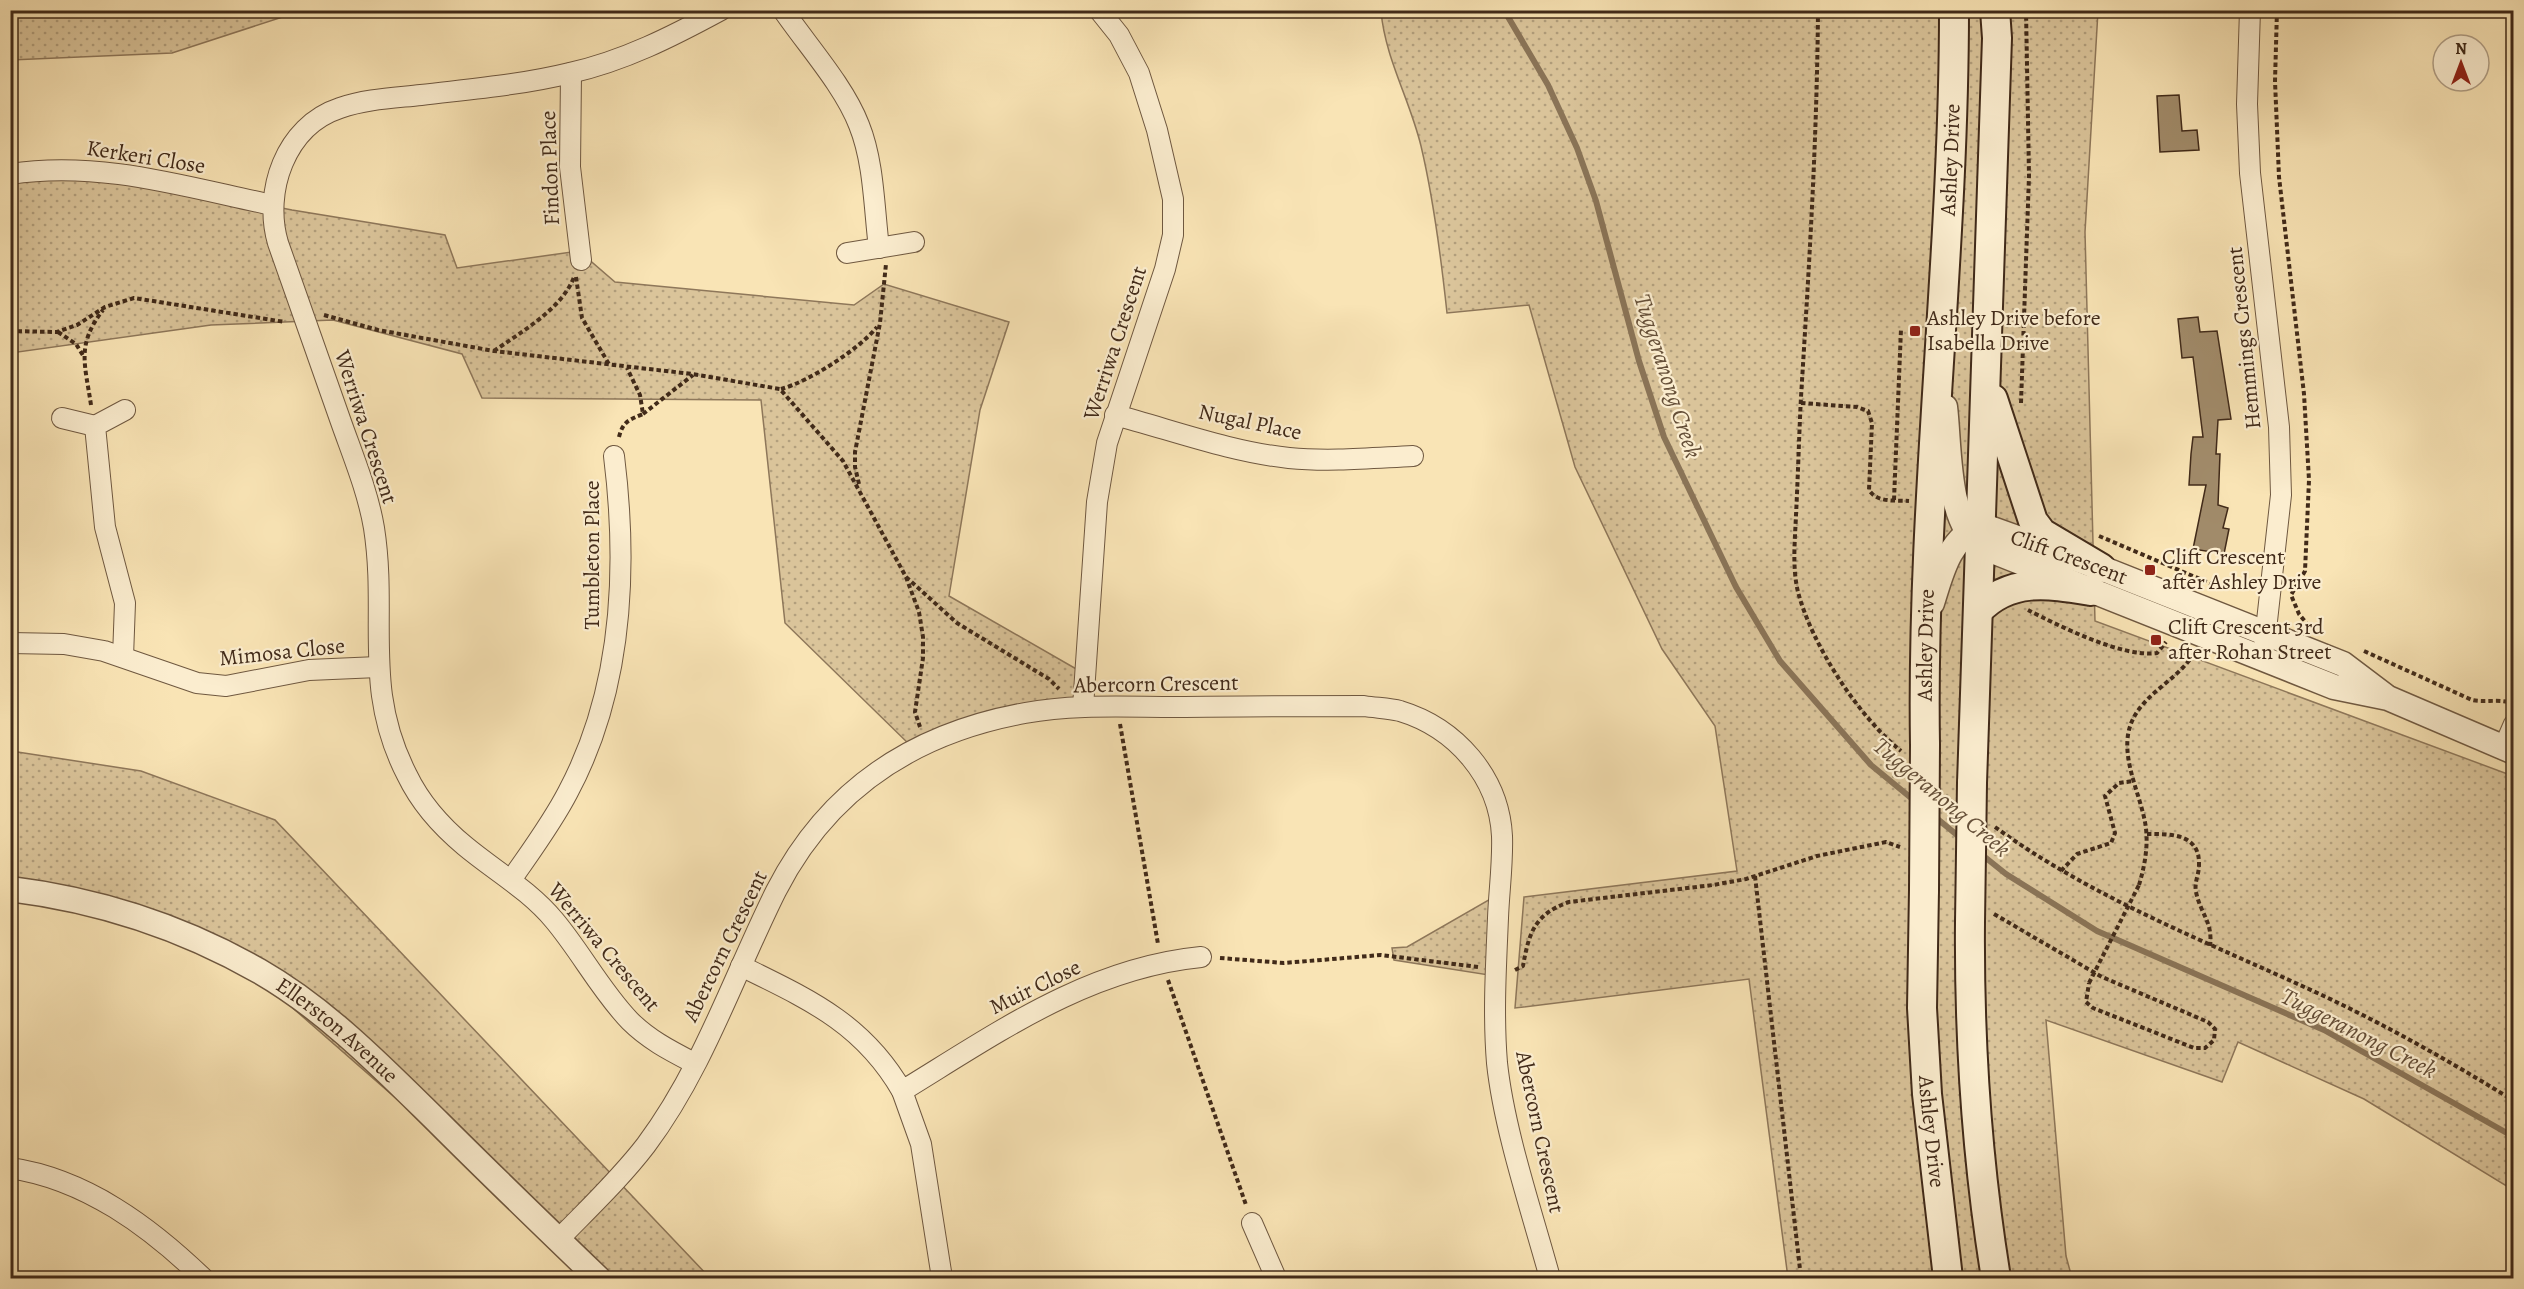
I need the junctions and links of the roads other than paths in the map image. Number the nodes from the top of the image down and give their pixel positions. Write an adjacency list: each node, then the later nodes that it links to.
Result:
1 (721, 10): 7 (street, Werriwa Crescent)
2 (783, 10): 11 (street)
3 (1099, 10): 17 (street, Werriwa Crescent)
4 (1954, 10): 14 (main road, Ashley Drive)
5 (1995, 10): 15 (main road, Ashley Drive)
6 (2250, 10): 26 (street, Hemmings Crescent)
7 (571, 73): 9 (street, Werriwa Crescent); 13 (street, Findon Place)
8 (10, 174): 9 (street, Kerkeri Close)
9 (272, 205): 30 (street, Werriwa Crescent)
10 (914, 242): 11 (street)
11 (879, 248): 12 (street)
12 (847, 253)
13 (578, 267)
14 (1939, 345): 22 (street); 25 (main road, Ashley Drive)
15 (1987, 380): 22 (main road, Ashley Drive); 23 (main road)
16 (125, 410): 19 (street)
17 (1115, 415): 21 (street, Nugal Place); 32 (street, Werriwa Crescent)
18 (62, 418): 19 (street)
19 (95, 426): 28 (street)
20 (614, 456): 35 (street, Tumbleton Place)
21 (1413, 456)
22 (1977, 535): 23 (street, Clift Crescent); 24 (main road, Ashley Drive); 25 (street)
23 (2096, 580): 24 (main road); 26 (street, Clift Crescent); 29 (street, Clift Crescent)
24 (1978, 611): 50 (main road, Ashley Drive, bridge)
25 (1927, 619): 49 (main road, Ashley Drive, bridge)
26 (2266, 634): 29 (street, Hemmings Crescent); 31 (street, Clift Crescent)
27 (10, 643): 28 (street, Mimosa Close)
28 (123, 657): 30 (street, Mimosa Close)
29 (2263, 659): 31 (street, Clift Crescent)
30 (378, 667): 35 (street, Werriwa Crescent)
31 (2388, 698): 34 (street, Clift Crescent)
32 (1083, 707): 38 (street, Abercorn Crescent); 48 (street, Abercorn Crescent)
33 (2514, 724): 34 (street)
34 (2509, 749)
35 (511, 880): 39 (street, Werriwa Crescent)
36 (10, 889): 43 (street, Ellerston Avenue)
37 (1201, 957): 40 (street, Muir Close)
38 (741, 966): 39 (street, Abercorn Crescent); 40 (street)
39 (694, 1063): 43 (street, Abercorn Crescent)
40 (902, 1091): 46 (street)
41 (10, 1168): 44 (street)
42 (1252, 1223): 47 (street)
43 (558, 1240): 45 (street, Ellerston Avenue)
44 (203, 1278)
45 (598, 1278)
46 (942, 1278)
47 (1276, 1278)
48 (1550, 1278)
49 (1948, 1278)
50 (1996, 1278)

